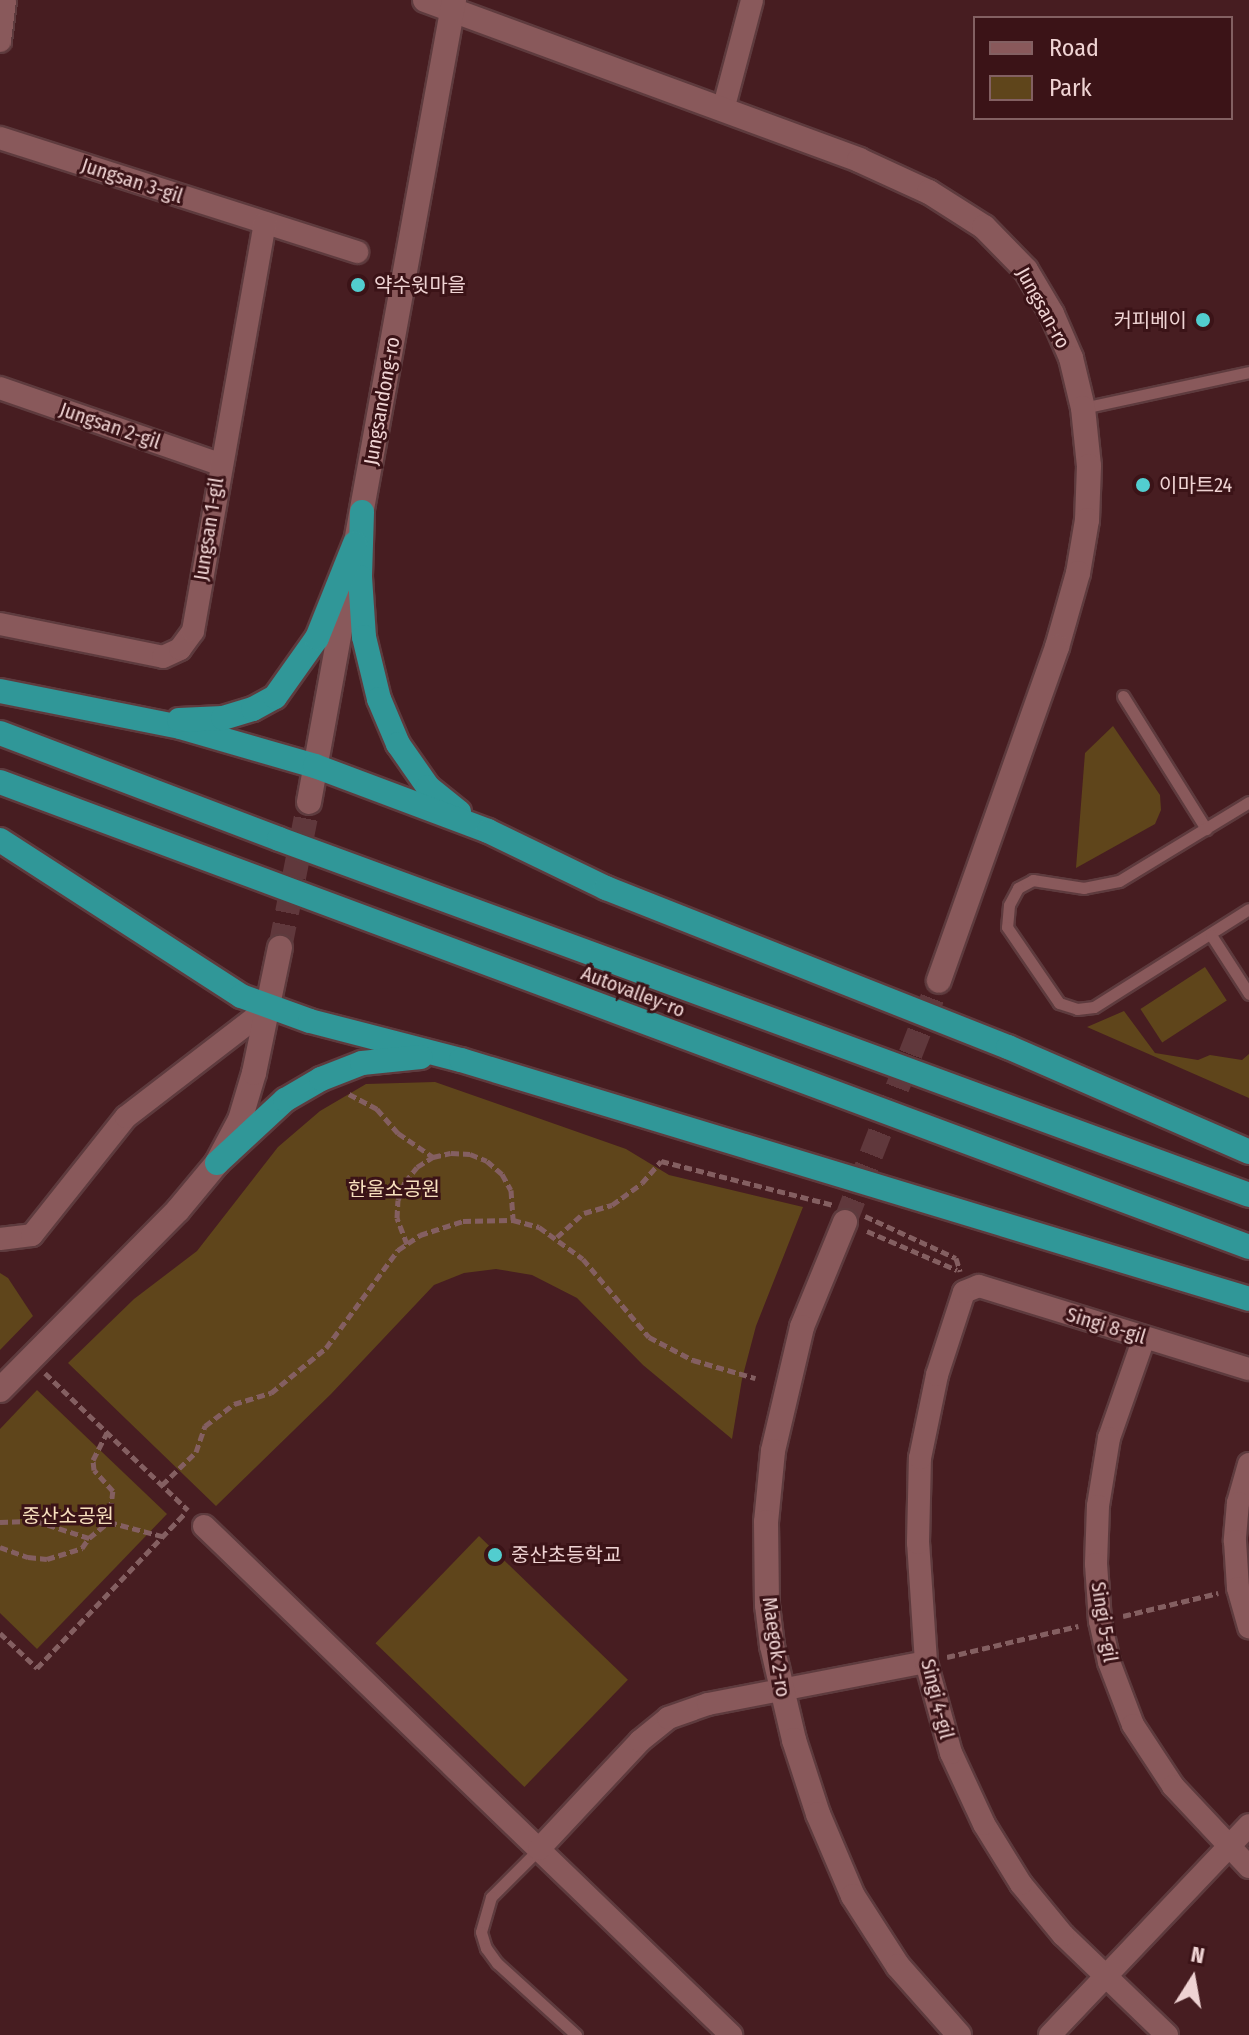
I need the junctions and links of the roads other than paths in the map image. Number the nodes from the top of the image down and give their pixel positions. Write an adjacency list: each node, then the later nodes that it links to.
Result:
1 (5, 0): 5 (street)
2 (425, 0): 4 (street, Jungsan-ro)
3 (752, 0): 6 (street)
4 (454, 4): 6 (street, Jungsan-ro); 14 (street, Jungsandong-ro)
5 (0, 41)
6 (723, 110): 12 (street, Jungsan-ro)
7 (0, 138): 8 (street, Jungsan 3-gil)
8 (265, 223): 9 (street, Jungsan 3-gil); 13 (street, Jungsan 1-gil)
9 (357, 252)
10 (1249, 372): 12 (lane)
11 (0, 388): 13 (street, Jungsan 2-gil)
12 (1083, 408): 30 (street, Jungsan-ro)
13 (220, 464): 15 (street, Jungsan 1-gil)
14 (360, 523): 18 (highway); 20 (street, Jungsandong-ro); 25 (highway)
15 (0, 624)
16 (0, 691): 18 (highway)
17 (1123, 696): 24 (lane)
18 (153, 722): 20 (highway)
19 (0, 733): 36 (highway, Autovalley-ro)
20 (315, 766): 22 (street, Jungsandong-ro); 25 (highway)
21 (0, 782): 39 (highway, Autovalley-ro)
22 (309, 802)
23 (1249, 802): 24 (lane)
24 (1206, 829): 28 (lane)
25 (488, 831): 34 (highway)
26 (0, 840): 32 (highway)
27 (1249, 909): 28 (lane)
28 (1211, 935): 31 (lane)
29 (280, 948): 32 (street)
30 (939, 981)
31 (1249, 994)
32 (270, 1006): 33 (highway); 35 (street); 38 (street)
33 (461, 1060): 35 (highway); 41 (highway)
34 (1249, 1152)
35 (217, 1163): 44 (street)
36 (1249, 1195)
37 (854, 1219): 49 (street, Maegok 2-ro)
38 (0, 1239)
39 (1249, 1247)
40 (968, 1283): 42 (street, Singi 8-gil); 48 (street, Singi 4-gil)
41 (1249, 1299)
42 (1144, 1338): 43 (street, Singi 8-gil); 51 (street, Singi 5-gil)
43 (1249, 1369)
44 (0, 1390)
45 (1249, 1464): 47 (street)
46 (196, 1518): 52 (street)
47 (1249, 1627)
48 (926, 1662): 49 (street); 54 (street, Singi 4-gil)
49 (781, 1692): 52 (street); 57 (street, Maegok 2-ro)
50 (1249, 1825): 51 (street)
51 (1227, 1847): 53 (street, Singi 5-gil); 54 (street)
52 (539, 1849): 55 (lane); 56 (street)
53 (1249, 1867)
54 (1104, 1976): 58 (street); 59 (street, Singi 4-gil)
55 (576, 2035)
56 (731, 2035)
57 (959, 2035)
58 (1050, 2035)
59 (1167, 2035)

